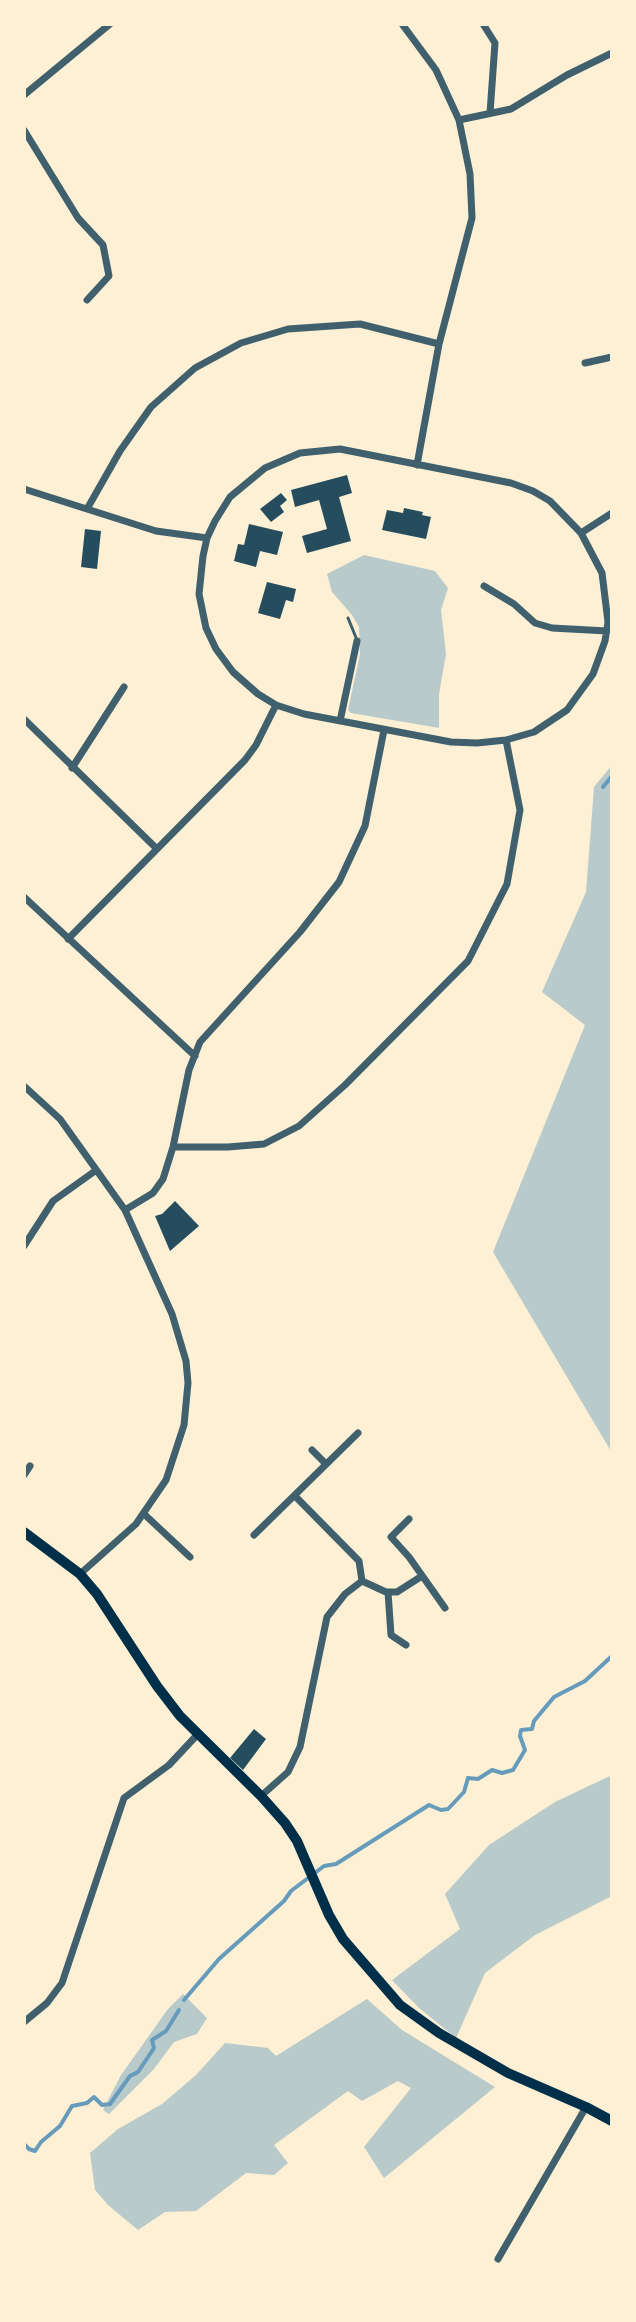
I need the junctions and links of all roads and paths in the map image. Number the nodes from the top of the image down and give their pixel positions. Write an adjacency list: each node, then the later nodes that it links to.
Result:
1 (110, 24): 5 (street)
2 (402, 24): 7 (street)
3 (483, 24): 6 (street)
4 (612, 53): 6 (street)
5 (24, 95)
6 (490, 113): 7 (street)
7 (459, 120): 10 (street)
8 (24, 130): 9 (street)
9 (87, 300)
10 (439, 344): 13 (street); 15 (street)
11 (612, 357): 12 (street)
12 (585, 363)
13 (417, 465): 17 (street); 18 (street)
14 (24, 489): 15 (street)
15 (87, 509): 18 (street)
16 (612, 513): 17 (street)
17 (581, 533): 21 (street)
18 (207, 538): 24 (street)
19 (484, 586): 21 (street)
20 (348, 618): 22 (lane)
21 (607, 631): 28 (street)
22 (357, 641): 26 (street)
23 (124, 687): 29 (street)
24 (276, 705): 26 (street); 30 (street)
25 (24, 719): 29 (street)
26 (340, 721): 27 (street)
27 (384, 730): 28 (street); 33 (street)
28 (506, 740): 35 (street)
29 (72, 768): 30 (street)
30 (156, 848): 32 (street)
31 (24, 897): 32 (street)
32 (68, 939): 33 (street)
33 (195, 1056): 35 (street)
34 (24, 1086): 36 (street)
35 (173, 1147): 37 (street)
36 (95, 1171): 37 (street); 38 (street)
37 (125, 1210): 45 (street)
38 (25, 1241)
39 (358, 1433): 41 (street)
40 (312, 1450): 41 (street)
41 (326, 1464): 44 (street)
42 (30, 1466): 43 (street)
43 (24, 1475)
44 (295, 1496): 48 (street); 52 (street)
45 (144, 1514): 49 (street); 50 (street)
46 (409, 1519): 51 (street)
47 (24, 1532): 50 (main road)
48 (254, 1535)
49 (190, 1557)
50 (80, 1574): 56 (main road)
51 (422, 1576): 53 (street); 54 (street)
52 (362, 1581): 53 (street); 57 (street)
53 (388, 1592): 55 (street)
54 (445, 1608)
55 (406, 1645)
56 (197, 1735): 57 (main road); 58 (street)
57 (261, 1796): 59 (main road)
58 (24, 2022)
59 (586, 2107): 60 (main road); 61 (street)
60 (612, 2121)
61 (498, 2259)

